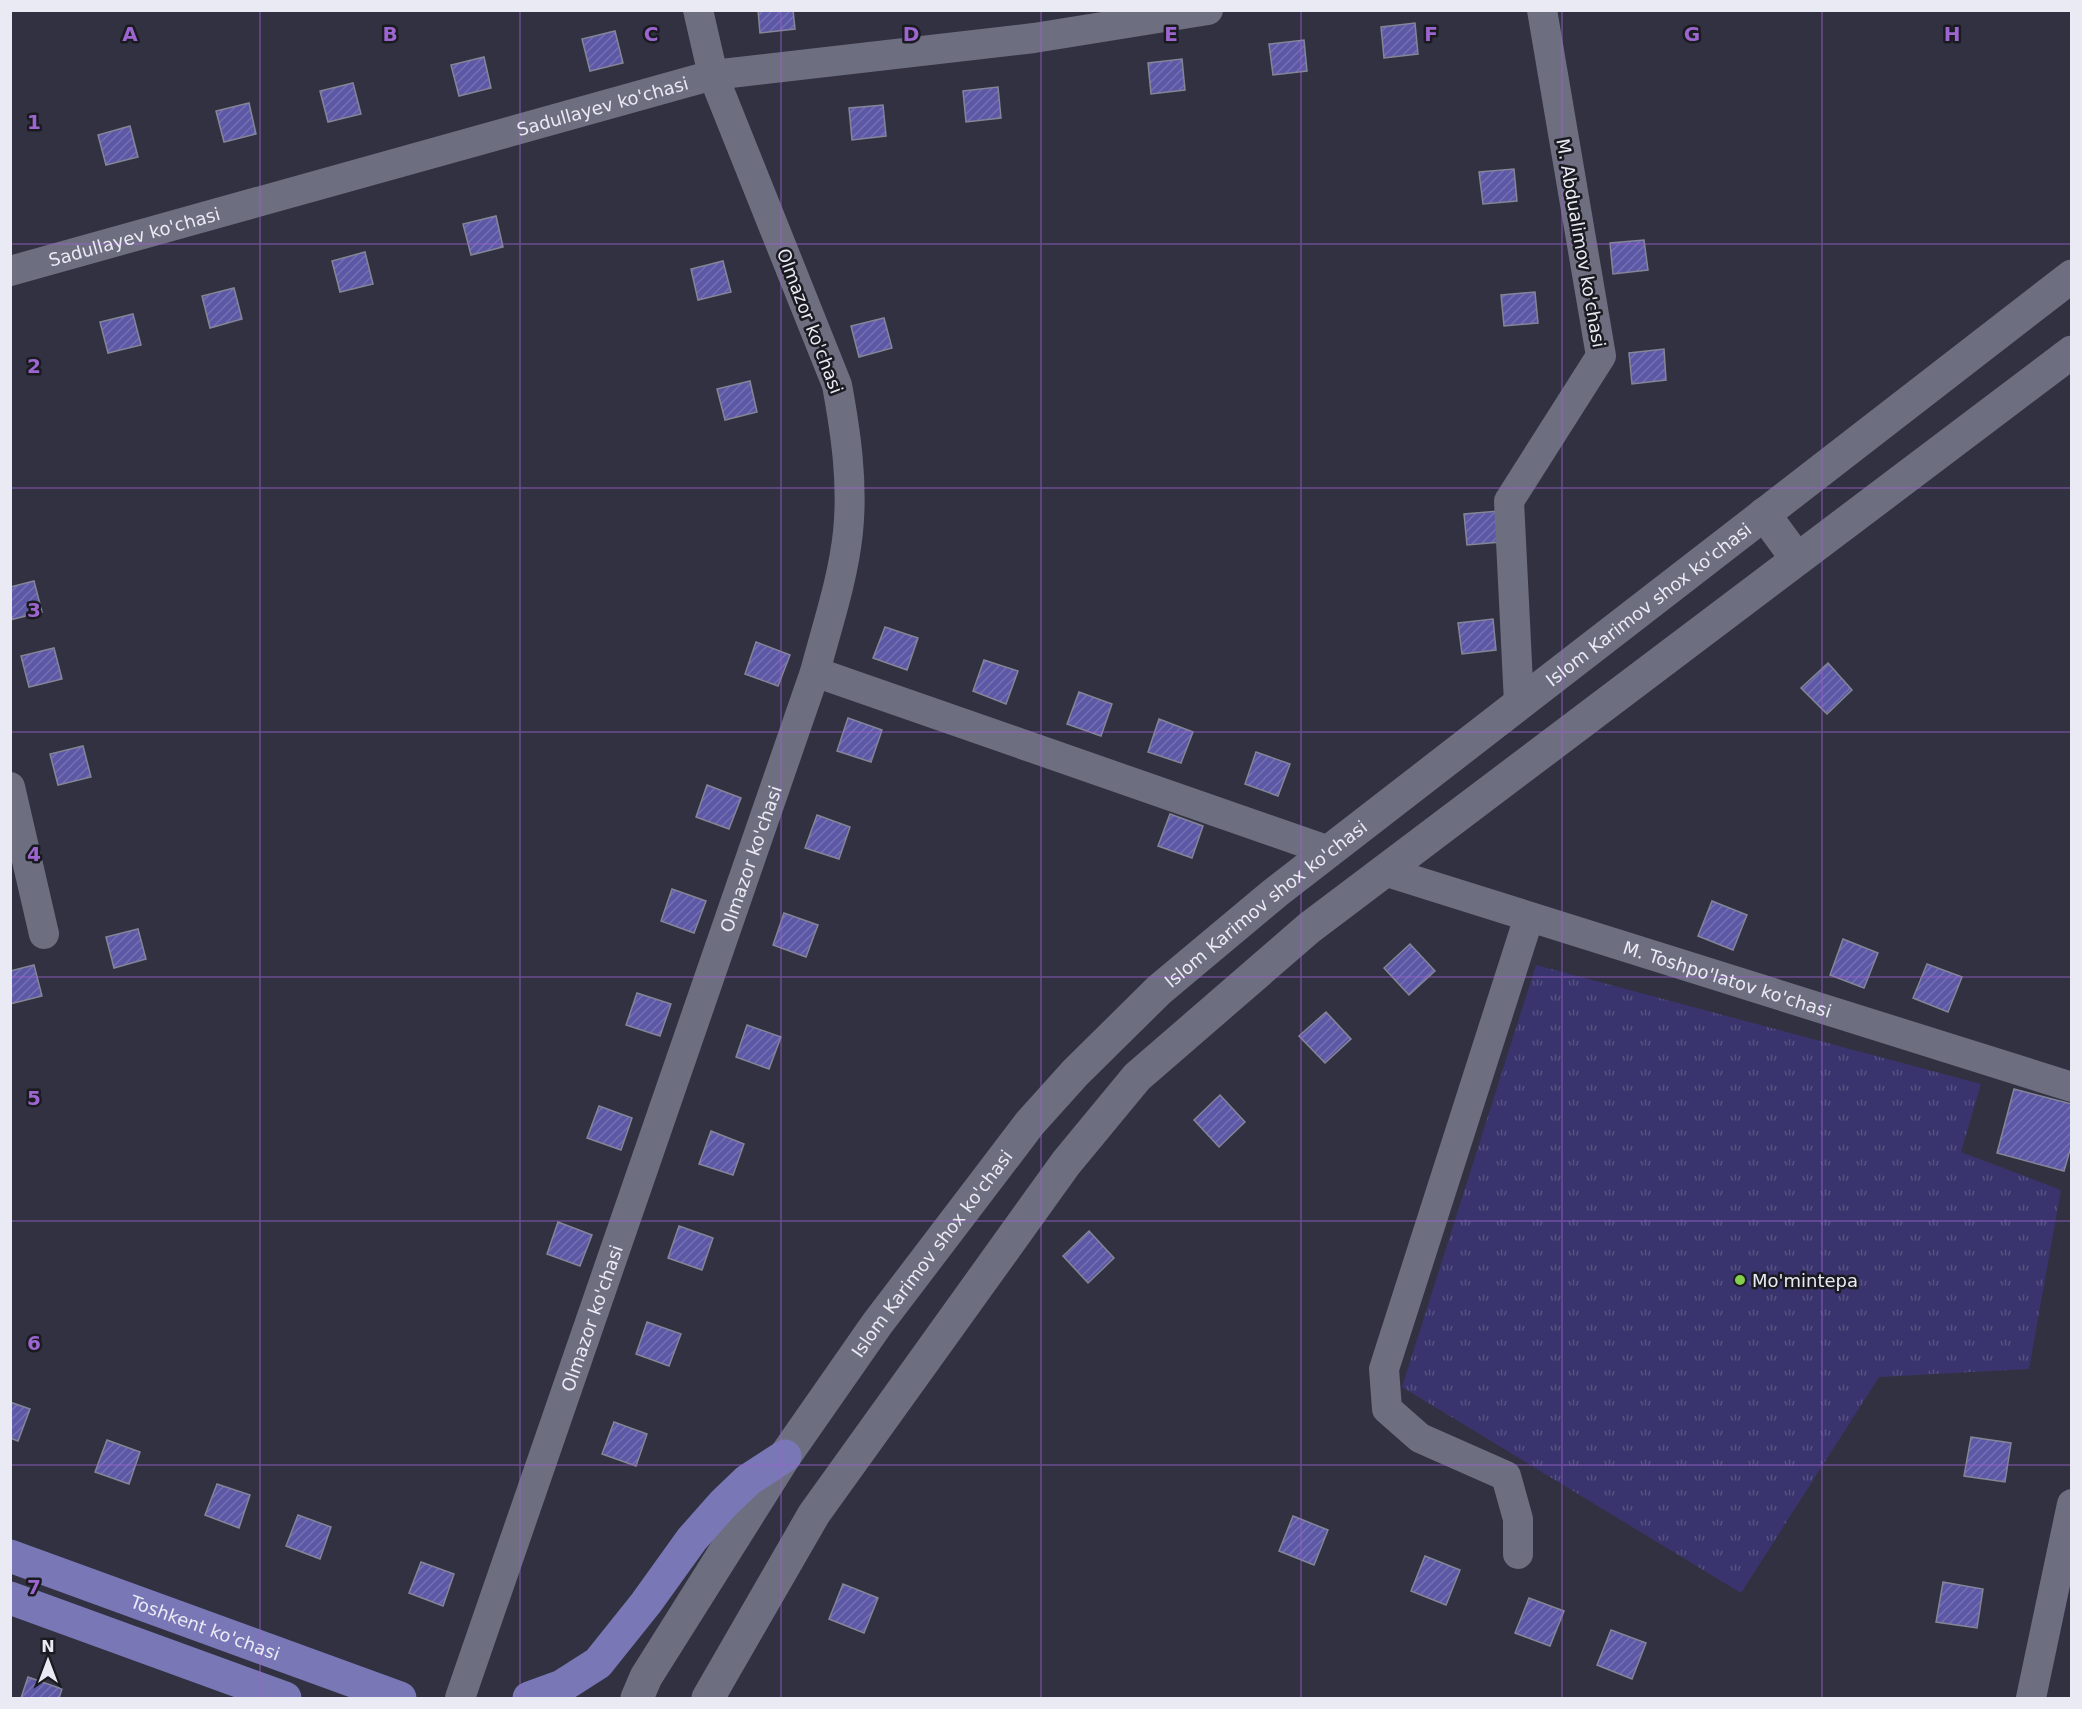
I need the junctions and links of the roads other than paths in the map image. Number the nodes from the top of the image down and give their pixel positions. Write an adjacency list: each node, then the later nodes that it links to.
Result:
1 (698, 10): 4 (street, Olmazor ko'chasi)
2 (1208, 10): 4 (street, Sadullayev ko'chasi)
3 (1542, 10): 11 (street, M. Abdualimov ko'chasi)
4 (713, 75): 5 (street, Sadullayev ko'chasi); 10 (street, Olmazor ko'chasi)
5 (10, 271)
6 (2072, 276): 8 (main road, Islom Karimov shox ko'chasi)
7 (2072, 352): 9 (main road)
8 (1764, 514): 9 (main road); 11 (main road, Islom Karimov shox ko'chasi)
9 (1797, 560): 14 (main road)
10 (815, 672): 13 (street); 25 (street, Olmazor ko'chasi)
11 (1519, 703): 13 (main road, Islom Karimov shox ko'chasi)
12 (10, 787): 16 (street)
13 (1329, 851): 18 (main road, Islom Karimov shox ko'chasi)
14 (1384, 871): 15 (street, M. Toshpo'latov ko'chasi); 28 (main road)
15 (1529, 917): 17 (street, M. Toshpo'latov ko'chasi); 20 (street)
16 (44, 934)
17 (2072, 1087)
18 (785, 1456): 26 (main road); 27 (main road, Islom Karimov shox ko'chasi)
19 (2072, 1504): 29 (street)
20 (1518, 1554)
21 (10, 1556): 24 (main road, Toshkent ko'chasi)
22 (10, 1598): 23 (main road)
23 (285, 1698)
24 (400, 1698)
25 (460, 1698)
26 (529, 1698)
27 (637, 1698)
28 (708, 1698)
29 (2031, 1698)

